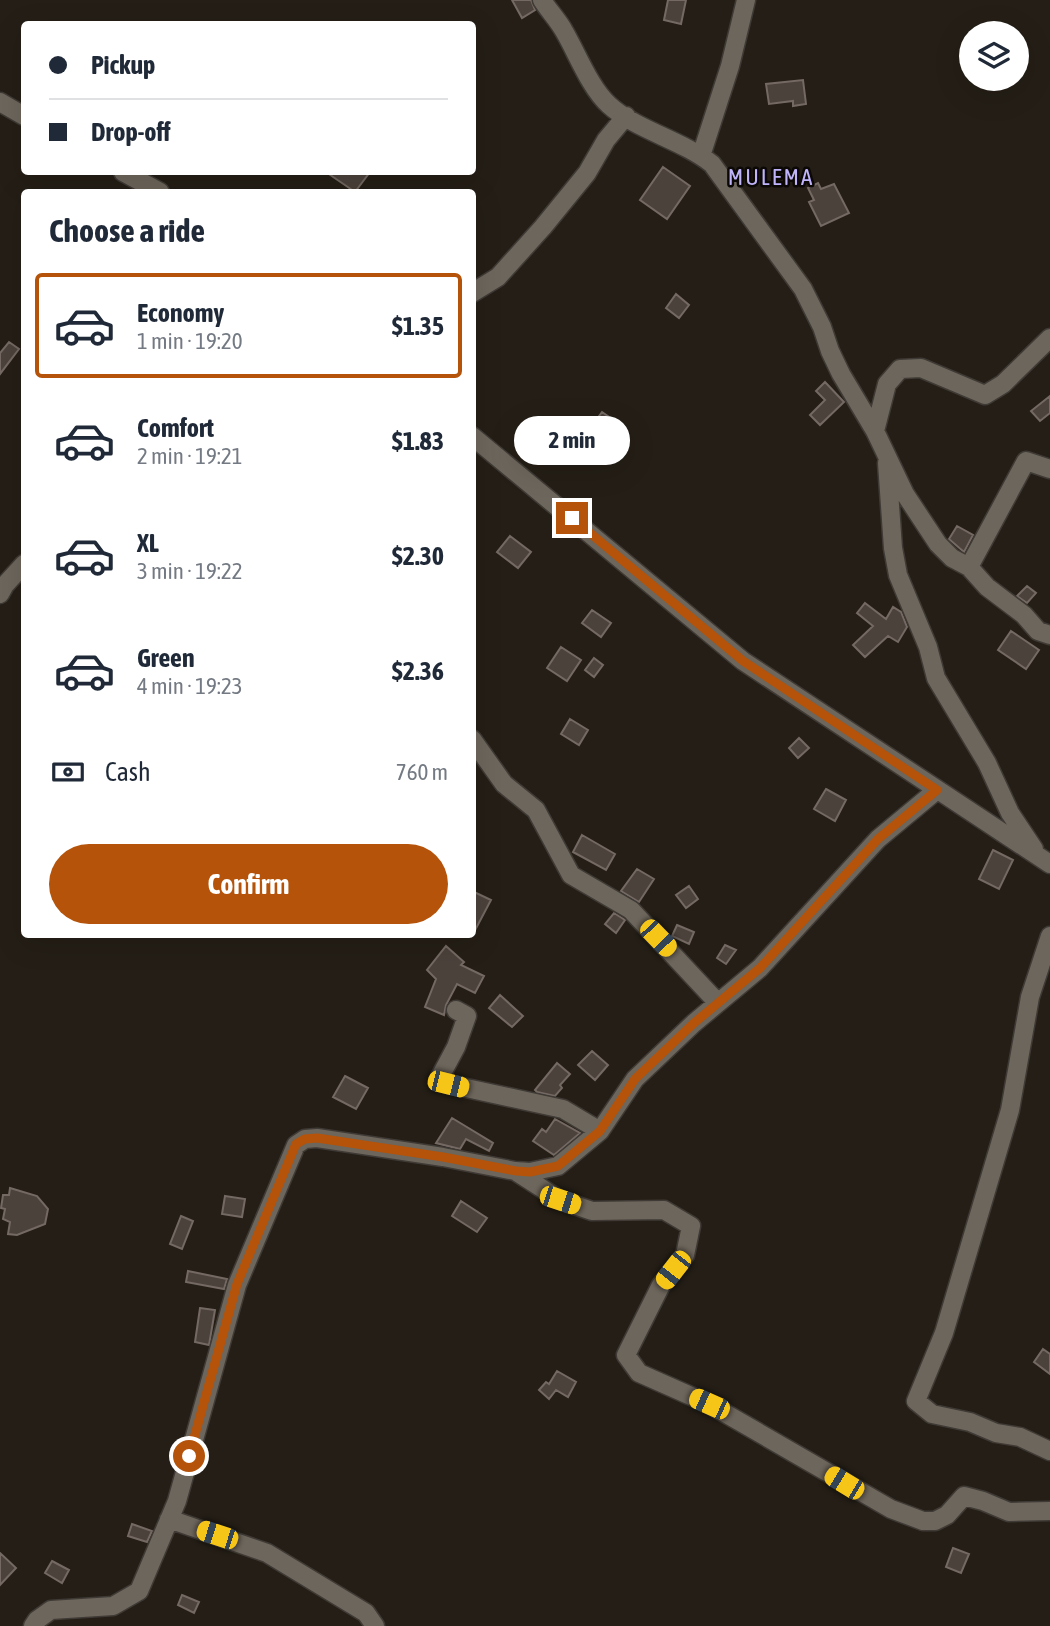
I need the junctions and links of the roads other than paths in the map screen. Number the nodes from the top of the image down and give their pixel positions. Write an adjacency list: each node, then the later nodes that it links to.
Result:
1 (542, 0): 5 (street)
2 (747, 0): 6 (street)
3 (0, 102): 4 (street)
4 (21, 114)
5 (626, 116): 6 (street); 9 (street)
6 (701, 156): 11 (street)
7 (129, 175): 8 (street)
8 (154, 189)
9 (476, 291)
10 (1050, 338): 11 (street)
11 (875, 431): 13 (street)
12 (476, 439): 20 (street)
13 (886, 453): 16 (street); 21 (street)
14 (1050, 469): 16 (street)
15 (21, 567): 17 (street)
16 (969, 567): 18 (street)
17 (0, 594)
18 (1050, 635)
19 (476, 745): 24 (street)
20 (937, 790): 21 (street); 24 (street)
21 (1035, 852): 22 (street)
22 (1050, 864)
23 (1050, 936): 28 (street)
24 (718, 1003): 26 (street)
25 (456, 1010): 26 (street)
26 (600, 1131): 27 (street)
27 (516, 1171): 29 (street); 30 (street)
28 (1050, 1451)
29 (1050, 1511)
30 (169, 1519): 31 (street); 32 (street)
31 (33, 1626)
32 (376, 1626)

